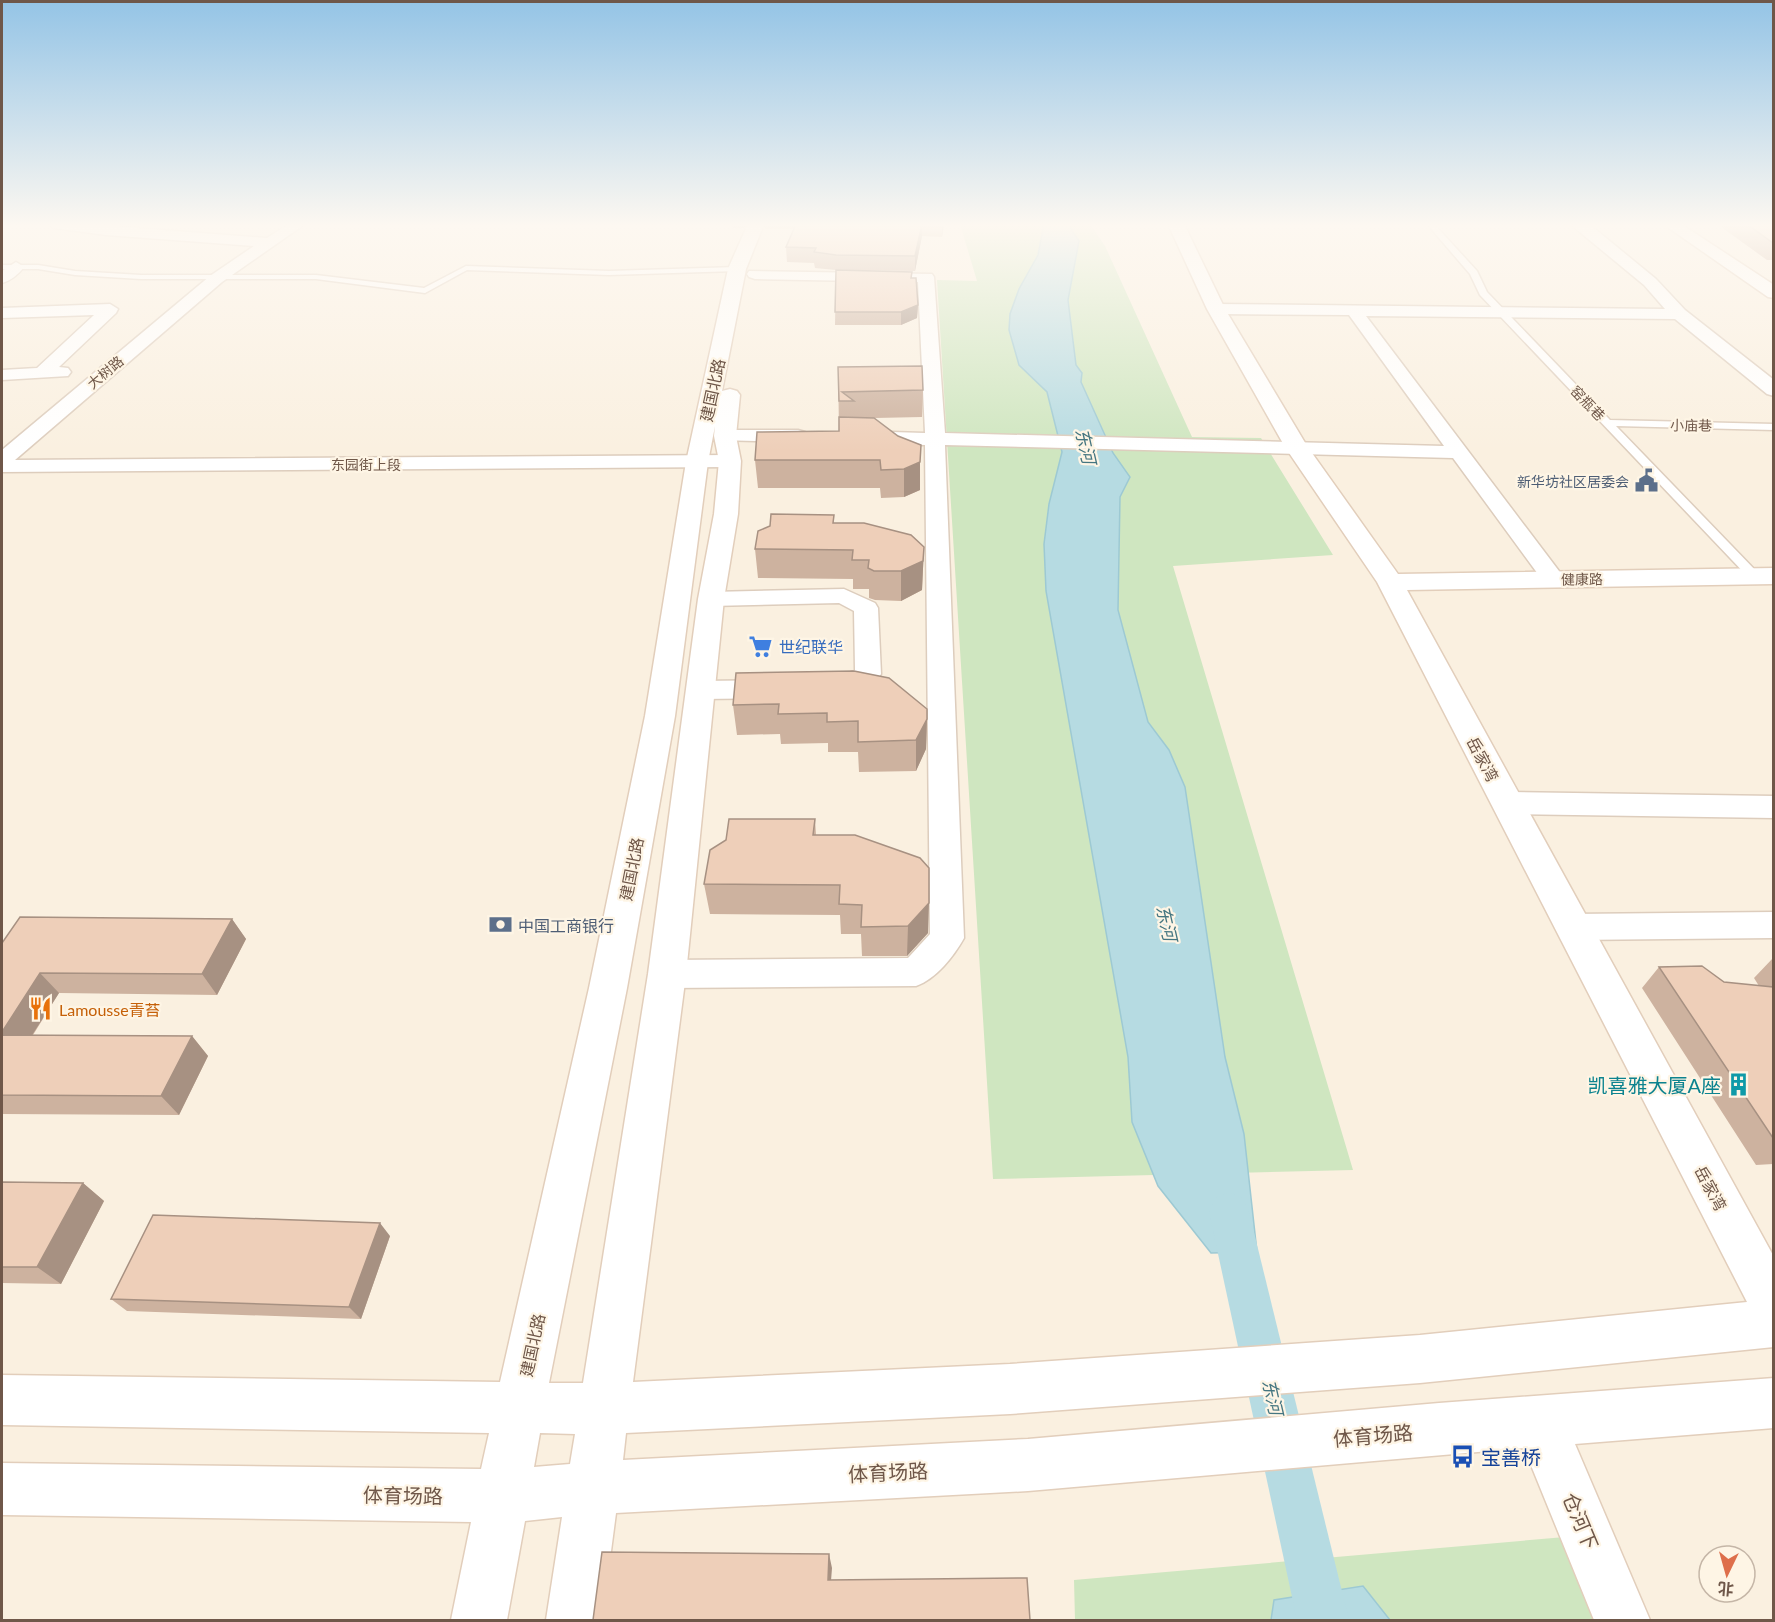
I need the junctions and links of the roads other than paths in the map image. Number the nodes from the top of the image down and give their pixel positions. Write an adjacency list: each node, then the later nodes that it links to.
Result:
1 (191, 300): 13 (street, 大树路)
2 (739, 300): 26 (main road, 建国北路)
3 (743, 300): 23 (main road, 建国北路)
4 (927, 300): 21 (street)
5 (1212, 300): 8 (main road, 岳家湾)
6 (1489, 300): 10 (lane, 窑瓶巷)
7 (1666, 300): 12 (street)
8 (1216, 309): 9 (street); 22 (main road, 岳家湾)
9 (1354, 310): 10 (street); 24 (street)
10 (1501, 312): 12 (street); 17 (lane, 窑瓶巷)
11 (2, 313): 14 (street)
12 (1679, 314): 16 (street)
13 (107, 371): 14 (street); 25 (street, 大树路)
14 (42, 373): 15 (street)
15 (2, 375)
16 (1773, 390)
17 (1608, 423): 18 (lane, 小庙巷); 28 (lane, 窑瓶巷)
18 (1773, 427)
19 (818, 436): 23 (street, 东园街上段)
20 (841, 437): 21 (street)
21 (935, 437): 22 (street); 37 (street)
22 (1296, 447): 24 (street); 30 (main road, 岳家湾)
23 (727, 448): 26 (street, 东园街上段); 31 (main road, 建国北路)
24 (1458, 452): 29 (street)
25 (2, 460)
26 (697, 462): 27 (street, 东园街上段); 42 (main road, 建国北路)
27 (2, 466)
28 (1764, 576): 29 (main road, 健康路)
29 (1554, 580): 30 (main road, 健康路)
30 (1390, 582): 33 (main road, 岳家湾)
31 (711, 599): 32 (main road, 建国北路); 32 (street)
32 (701, 690): 37 (main road, 建国北路)
33 (1507, 803): 34 (street); 36 (main road, 岳家湾)
34 (1773, 807)
35 (1773, 925): 36 (street)
36 (1572, 927): 38 (main road, 岳家湾)
37 (667, 974): 43 (main road, 建国北路)
38 (1773, 1305)
39 (1773, 1323): 43 (main road)
40 (2, 1400): 42 (main road)
41 (1773, 1403): 44 (main road, 体育场路)
42 (519, 1408): 43 (main road); 47 (main road, 建国北路)
43 (602, 1409): 45 (main road, 建国北路)
44 (1539, 1421): 45 (main road, 体育场路); 50 (main road, 仓河下)
45 (593, 1488): 47 (main road, 体育场路); 49 (main road, 建国北路)
46 (2, 1489): 47 (main road, 体育场路)
47 (503, 1496): 48 (main road, 建国北路)
48 (479, 1620)
49 (574, 1620)
50 (1622, 1620)

